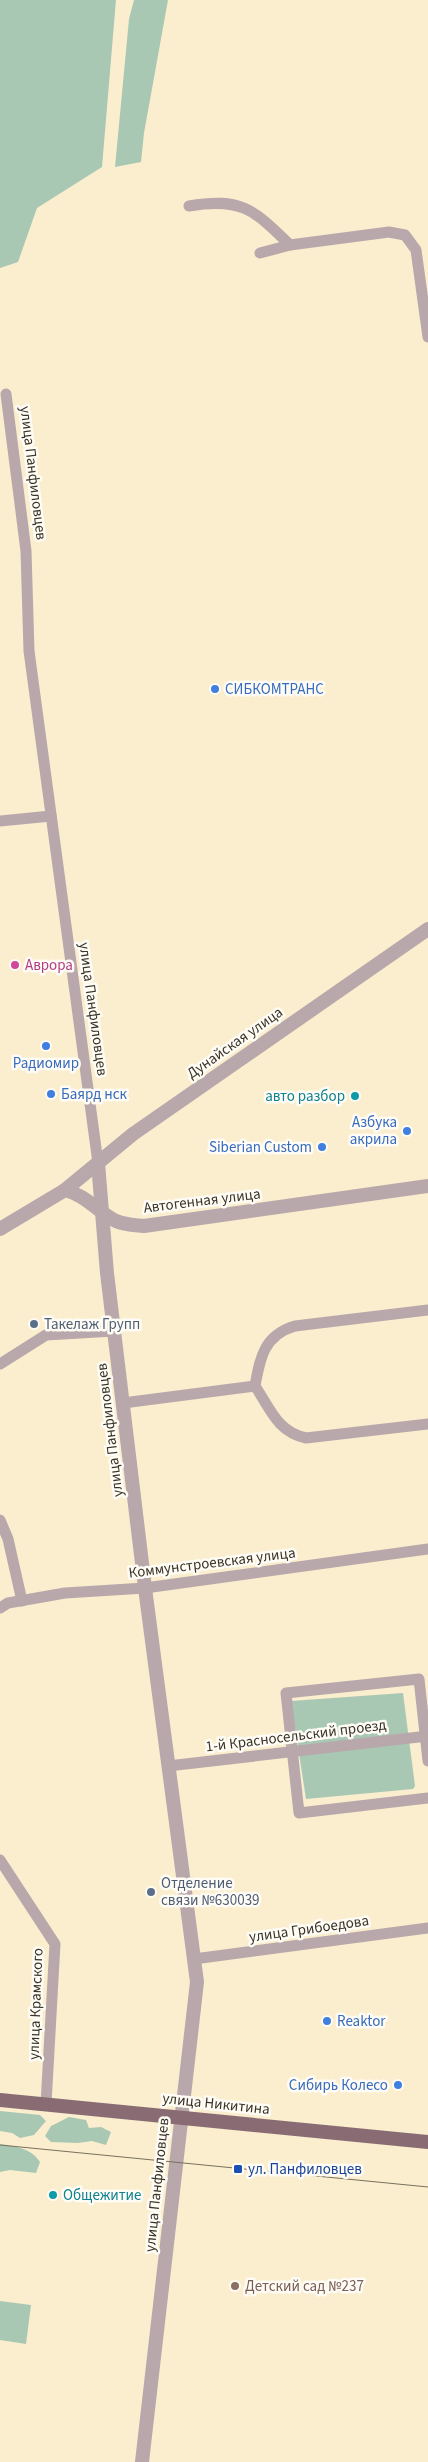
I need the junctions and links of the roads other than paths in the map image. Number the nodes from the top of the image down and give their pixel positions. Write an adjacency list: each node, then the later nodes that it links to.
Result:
1 (190, 206): 2 (street)
2 (290, 245): 3 (street); 4 (street)
3 (260, 253)
4 (428, 337)
5 (6, 394): 6 (street, улица Панфиловцев)
6 (51, 816): 7 (street); 9 (street, улица Панфиловцев)
7 (0, 821)
8 (428, 928): 9 (street, Дунайская улица)
9 (98, 1163): 11 (street, Дунайская улица); 12 (street, улица Панфиловцев)
10 (428, 1186): 12 (street, Автогенная улица)
11 (65, 1190): 12 (street, Автогенная улица); 13 (street)
12 (103, 1212): 15 (street, улица Панфиловцев)
13 (0, 1230)
14 (428, 1310): 17 (street)
15 (114, 1331): 16 (street); 18 (street, улица Панфиловцев)
16 (0, 1364)
17 (255, 1386): 18 (street); 19 (street)
18 (123, 1403): 22 (street, улица Панфиловцев)
19 (428, 1424)
20 (0, 1520): 23 (street)
21 (428, 1549): 22 (street, Коммунстроевская улица)
22 (145, 1588): 23 (street, Коммунстроевская улица); 28 (street, улица Панфиловцев)
23 (22, 1601): 24 (street, Коммунстроевская улица)
24 (0, 1608)
25 (427, 1736): 26 (street, 1-й Красносельский проезд); 26 (street); 27 (street)
26 (293, 1752): 28 (street, 1-й Красносельский проезд); 29 (street)
27 (428, 1761)
28 (168, 1766): 32 (street, улица Панфиловцев)
29 (428, 1798)
30 (0, 1860): 34 (street, улица Крамского)
31 (428, 1928): 32 (street, улица Грибоедова)
32 (194, 1960): 35 (street, улица Панфиловцев)
33 (0, 2100): 34 (main road, улица Никитина)
34 (46, 2104): 35 (main road, улица Никитина)
35 (181, 2118): 36 (main road, улица Никитина); 37 (street, улица Панфиловцев)
36 (428, 2142)
37 (142, 2462)

